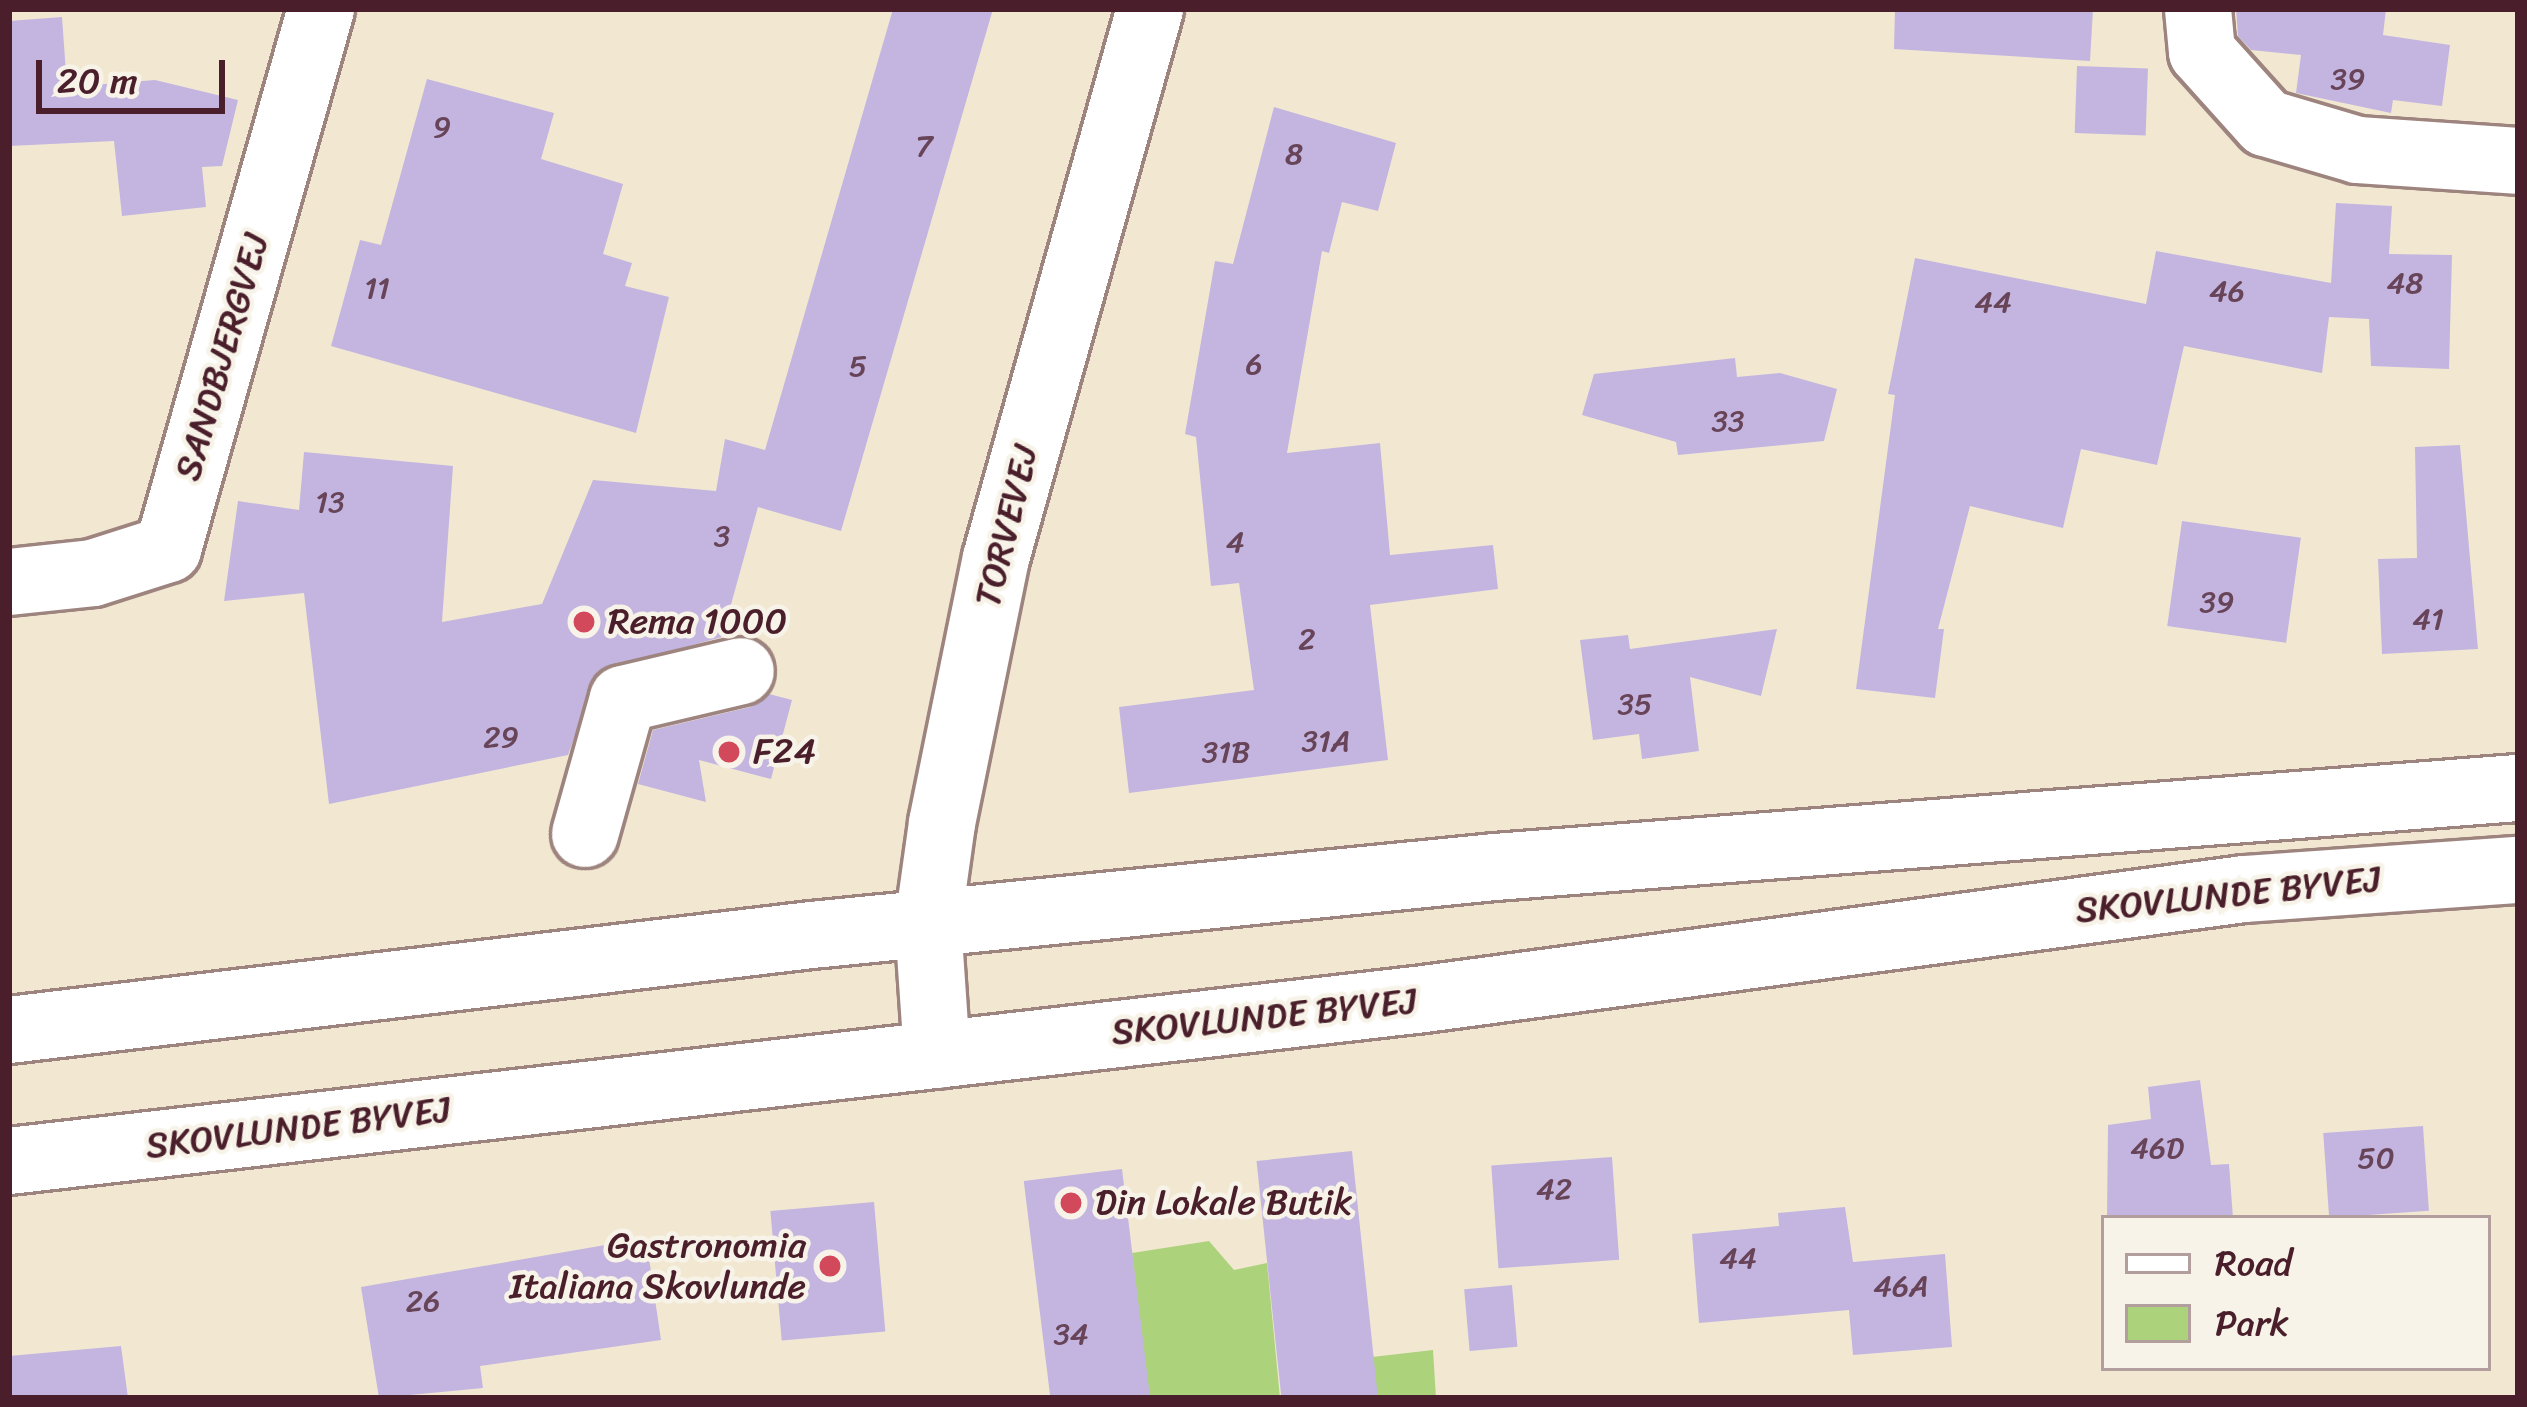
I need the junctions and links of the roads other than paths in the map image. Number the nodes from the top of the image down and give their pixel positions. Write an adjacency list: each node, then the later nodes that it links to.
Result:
1 (321, 9): 5 (main road, SANDBJERGVEJ)
2 (1150, 9): 10 (main road, TORVEVEJ)
3 (2198, 9): 4 (main road)
4 (2518, 161)
5 (9, 582)
6 (741, 671): 8 (main road)
7 (2518, 788): 10 (main road)
8 (585, 833)
9 (2518, 870): 12 (main road, SKOVLUNDE BYVEJ)
10 (928, 923): 11 (main road); 12 (main road, TORVEVEJ)
11 (9, 1030)
12 (937, 1055): 13 (main road, SKOVLUNDE BYVEJ)
13 (9, 1161)

